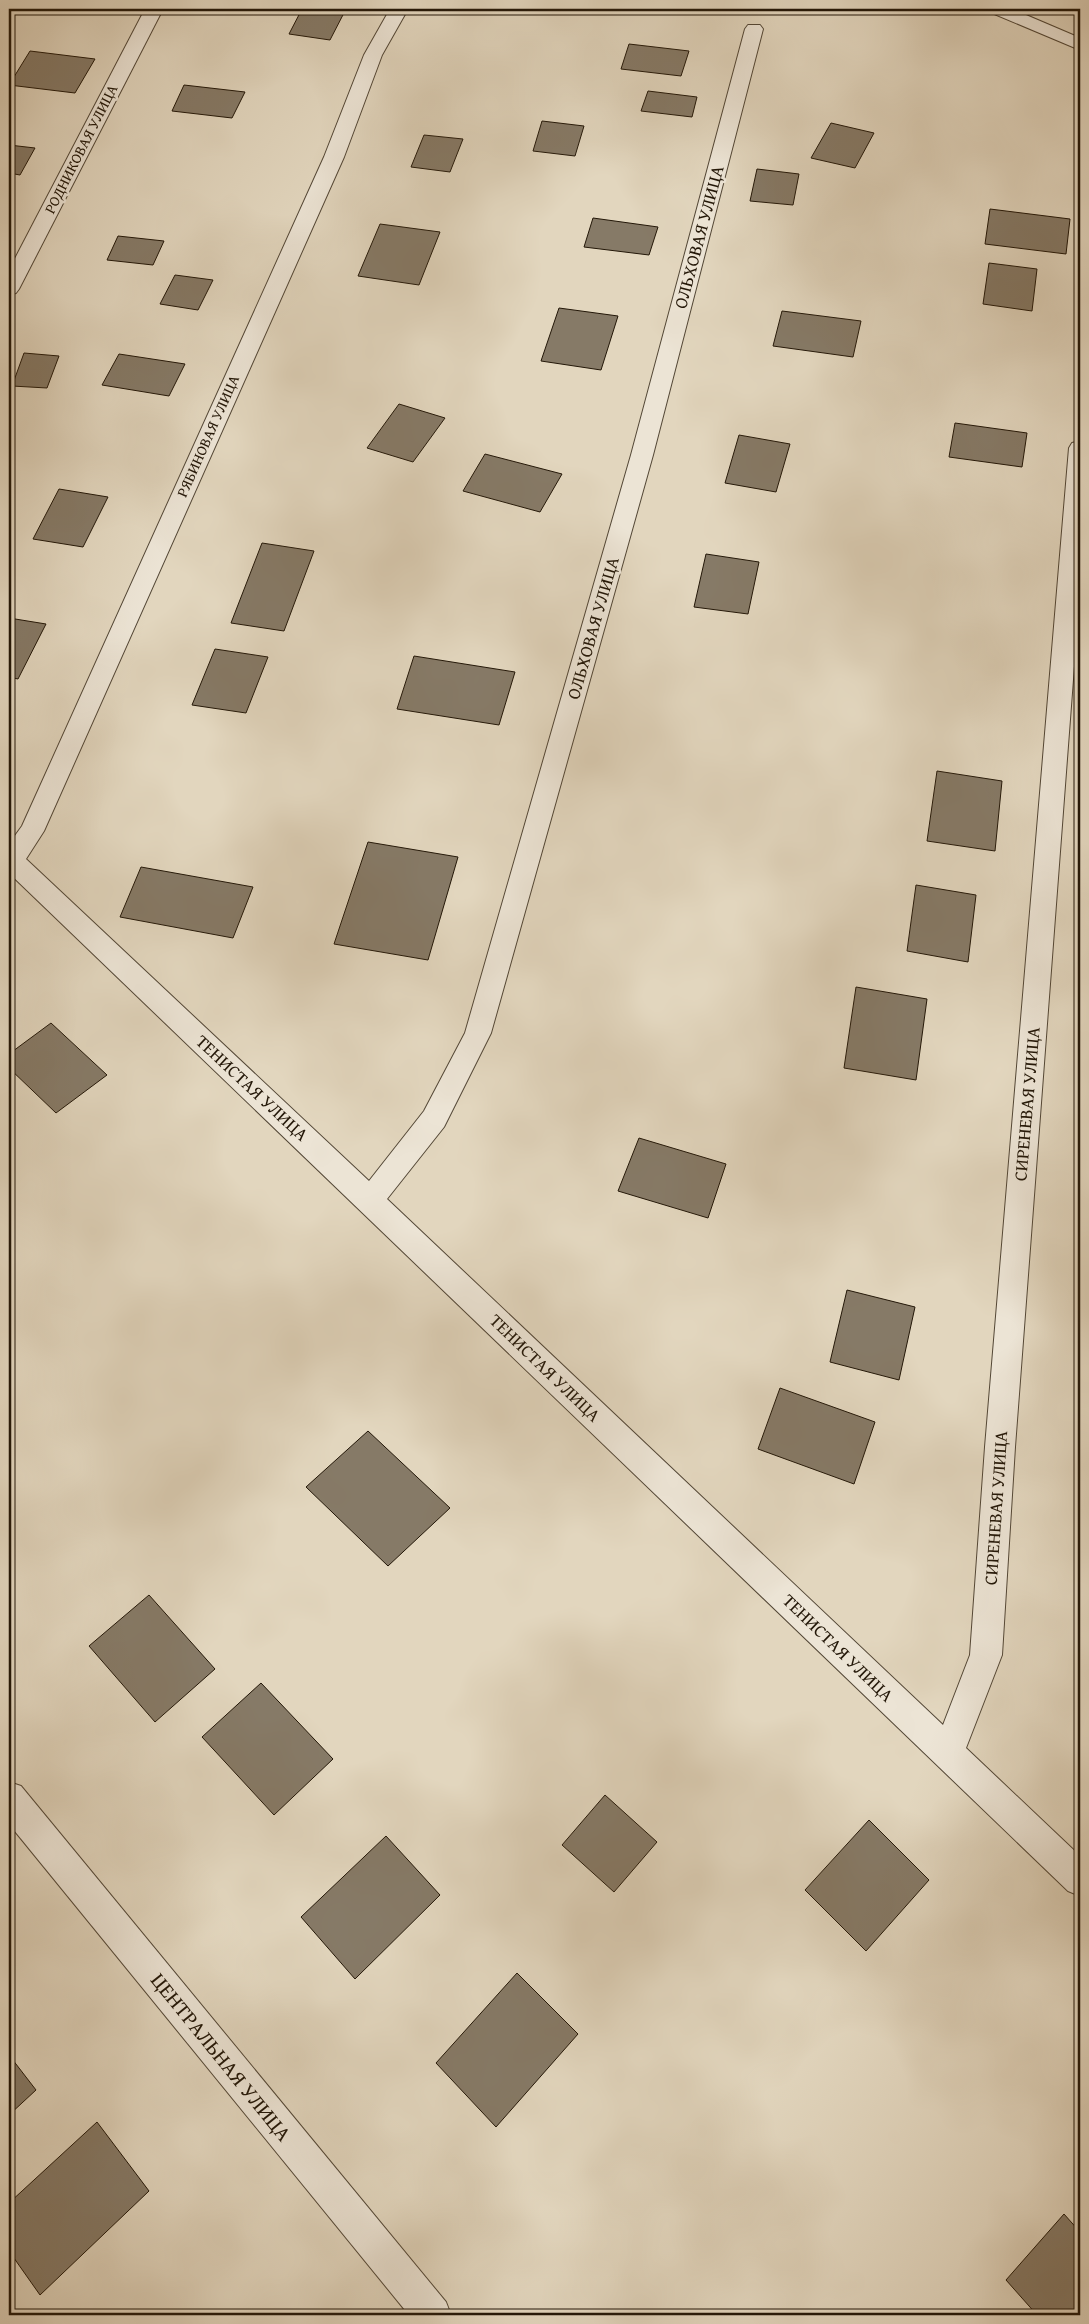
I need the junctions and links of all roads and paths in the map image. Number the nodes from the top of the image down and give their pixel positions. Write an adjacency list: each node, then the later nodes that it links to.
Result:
1 (154, 9): 6 (street, РОДНИКОВАЯ УЛИЦА)
2 (399, 9): 8 (street, РЯБИНОВАЯ УЛИЦА)
3 (998, 9): 5 (street)
4 (754, 29): 9 (street, ОЛЬХОВАЯ УЛИЦА)
5 (1080, 45)
6 (9, 289)
7 (1080, 448): 10 (street, СИРЕНЕВАЯ УЛИЦА)
8 (10, 859): 9 (street, ТЕНИСТАЯ УЛИЦА)
9 (370, 1200): 10 (street, ТЕНИСТАЯ УЛИЦА)
10 (948, 1754): 12 (street, ТЕНИСТАЯ УЛИЦА)
11 (9, 1798): 13 (street, ЦЕНТРАЛЬНАЯ УЛИЦА)
12 (1080, 1879)
13 (433, 2315)

